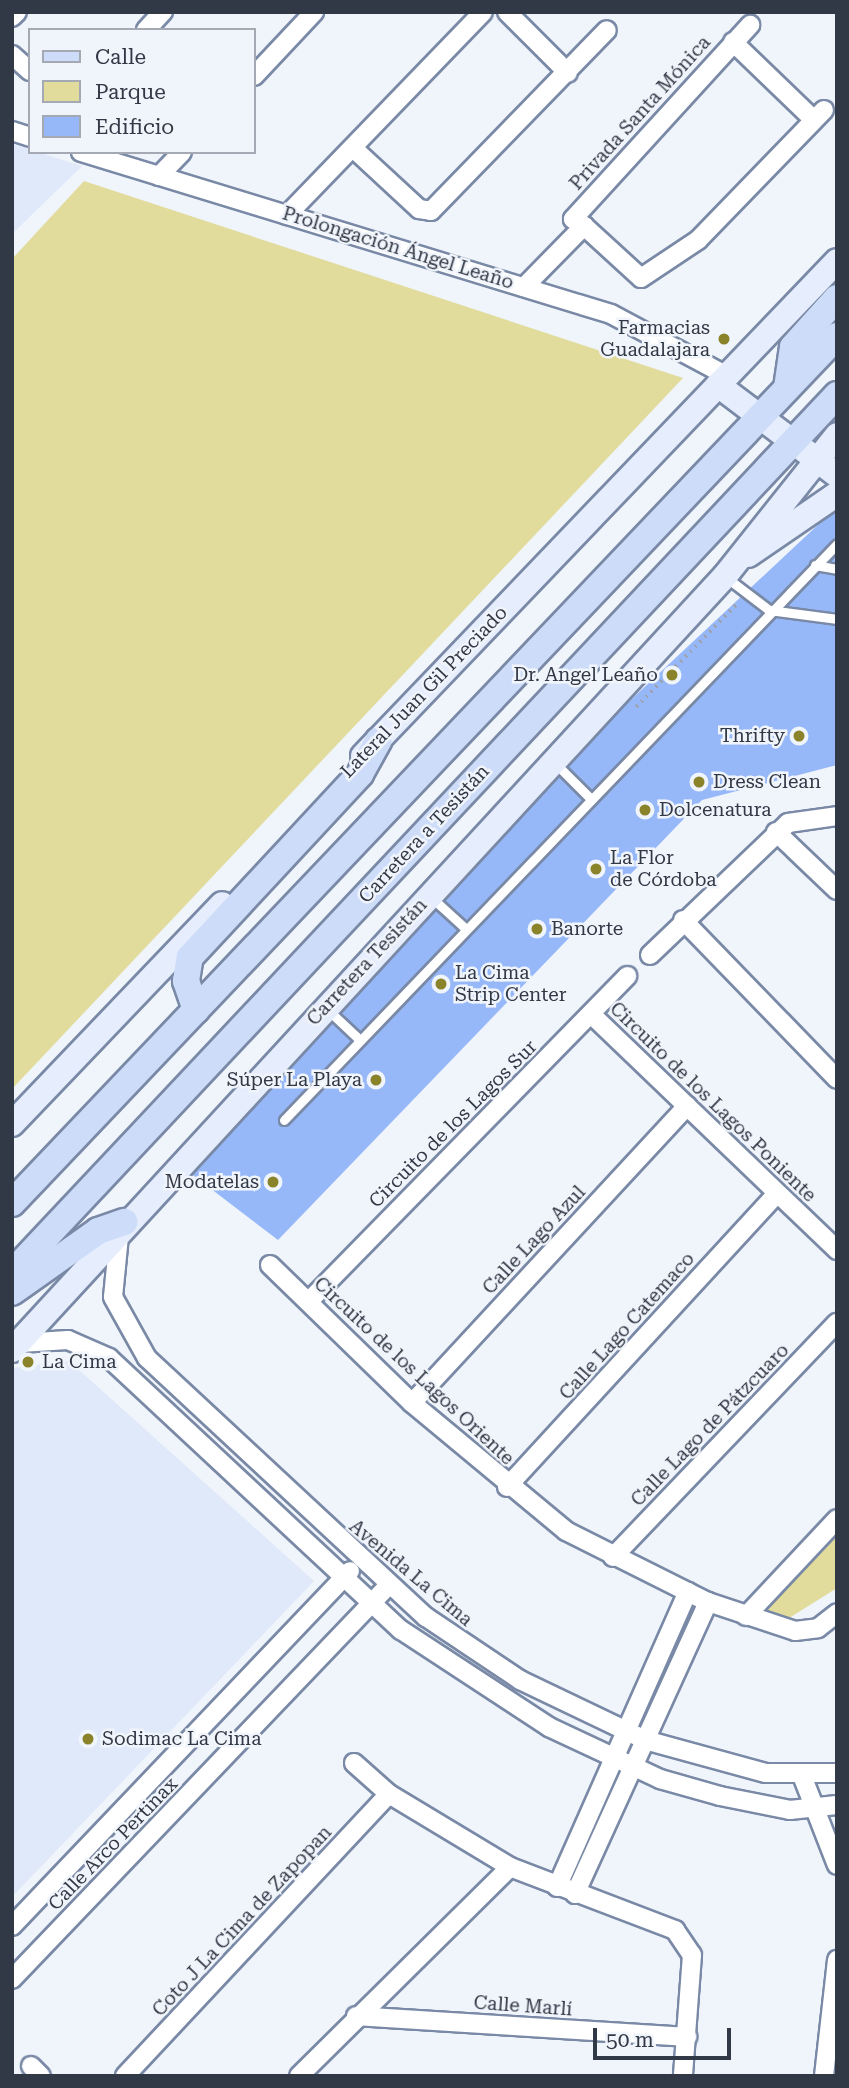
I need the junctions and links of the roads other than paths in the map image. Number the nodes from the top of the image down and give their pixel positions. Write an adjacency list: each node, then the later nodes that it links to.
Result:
1 (17, 12): 6 (street)
2 (163, 12): 8 (street)
3 (314, 12): 14 (street)
4 (483, 12): 15 (street)
5 (507, 12): 13 (street)
6 (12, 17)
7 (750, 25): 10 (street, Privada Santa Mónica)
8 (148, 28)
9 (607, 30): 13 (street)
10 (733, 42): 20 (street, Privada Santa Mónica); 20 (street)
11 (12, 55): 12 (street)
12 (28, 69)
13 (568, 73): 15 (street)
14 (256, 74)
15 (353, 148): 19 (street)
16 (87, 154): 18 (street, Prolongación Ángel Leaño)
17 (180, 154): 18 (street)
18 (159, 176): 19 (street, Prolongación Ángel Leaño)
19 (287, 215): 22 (street, Prolongación Ángel Leaño)
20 (584, 226): 22 (street)
21 (837, 261): 25 (main road, Lateral Juan Gil Preciado)
22 (524, 287): 25 (street, Prolongación Ángel Leaño)
23 (837, 298): 26 (main road)
24 (837, 336): 26 (main road)
25 (717, 375): 28 (main road, Prolongación Ángel Leaño); 40 (main road, Lateral Juan Gil Preciado)
26 (787, 388): 28 (main road)
27 (837, 395): 29 (main road, Carretera a Tesistán)
28 (762, 414): 29 (main road, Prolongación Ángel Leaño); 52 (main road)
29 (796, 438): 30 (main road, Prolongación Ángel Leaño); 31 (main road, Prolongación Ángel Leaño); 64 (main road, Carretera a Tesistán)
30 (835, 441): 31 (main road)
31 (814, 462): 32 (main road, Prolongación Ángel Leaño); 36 (main road)
32 (837, 475)
33 (837, 494): 36 (main road)
34 (837, 544): 35 (lane)
35 (815, 565): 37 (lane); 38 (lane)
36 (731, 569): 38 (lane); 41 (main road, Carretera Tesistán)
37 (837, 569)
38 (769, 610): 39 (lane); 42 (lane)
39 (837, 619)
40 (377, 741): 52 (main road); 58 (main road, Lateral Juan Gil Preciado)
41 (553, 762): 42 (lane); 46 (main road, Carretera Tesistán)
42 (590, 798): 48 (lane)
43 (837, 816): 44 (street)
44 (776, 832): 45 (street); 47 (street)
45 (837, 890)
46 (429, 895): 48 (lane); 51 (main road, Carretera Tesistán)
47 (683, 920): 49 (street); 55 (street)
48 (466, 929): 54 (lane)
49 (650, 955)
50 (626, 976): 53 (street, Circuito de los Lagos Sur)
51 (325, 1007): 54 (lane); 61 (main road, Carretera Tesistán)
52 (196, 1010): 60 (main road)
53 (591, 1014): 56 (street, Circuito de los Lagos Poniente); 66 (street, Circuito de los Lagos Sur)
54 (360, 1041): 57 (lane)
55 (837, 1079)
56 (687, 1106): 59 (street, Circuito de los Lagos Poniente); 71 (street, Calle Lago Azul)
57 (284, 1121)
58 (12, 1124)
59 (777, 1192): 62 (street, Circuito de los Lagos Poniente); 72 (street, Calle Lago Catemaco)
60 (12, 1203)
61 (124, 1223): 65 (main road); 68 (main road, Carretera Tesistán); 69 (street, Avenida La Cima)
62 (837, 1250)
63 (270, 1265): 66 (street, Circuito de los Lagos Oriente)
64 (12, 1273)
65 (12, 1292)
66 (309, 1301): 71 (street, Circuito de los Lagos Oriente)
67 (837, 1323): 74 (street, Calle Lago de Pátzcuaro)
68 (16, 1346): 70 (street)
69 (170, 1380): 70 (street); 75 (street, Avenida La Cima)
70 (153, 1400): 76 (street)
71 (412, 1403): 72 (street, Circuito de los Lagos Oriente)
72 (507, 1487): 74 (street, Circuito de los Lagos Oriente)
73 (837, 1519): 82 (street)
74 (613, 1557): 78 (street, Circuito de los Lagos Oriente)
75 (360, 1561): 76 (street, Calle Arco Pertinax); 77 (street, Avenida La Cima)
76 (343, 1579): 80 (street); 101 (street, Calle Arco Pertinax)
77 (388, 1586): 80 (street, Calle Arco Pertinax); 85 (street, Avenida La Cima)
78 (688, 1592): 79 (street, Circuito de los Lagos Oriente); 83 (street)
79 (708, 1602): 82 (street, Circuito de los Lagos Oriente); 84 (street)
80 (370, 1604): 87 (street); 103 (street, Calle Arco Pertinax)
81 (837, 1613): 82 (street, Circuito de los Lagos Oriente)
82 (746, 1616)
83 (646, 1686): 84 (street); 85 (street)
84 (665, 1695): 86 (street)
85 (626, 1732): 86 (street, Avenida La Cima); 87 (street)
86 (645, 1740): 89 (street); 91 (street, Avenida La Cima)
87 (614, 1759): 89 (street); 93 (street)
88 (354, 1763): 92 (street)
89 (633, 1767): 95 (street); 96 (street)
90 (830, 1774): 91 (street, Avenida La Cima); 94 (street)
91 (803, 1778): 96 (street)
92 (389, 1794): 98 (street); 106 (street, Coto J La Cima de Zapopan)
93 (595, 1801): 95 (street); 99 (street)
94 (836, 1808): 96 (street)
95 (614, 1810): 100 (street)
96 (815, 1810): 97 (street)
97 (837, 1865)
98 (510, 1867): 99 (street); 104 (street)
99 (557, 1887): 100 (street)
100 (575, 1894): 105 (street)
101 (12, 1926)
102 (837, 1960): 109 (street)
103 (12, 1979)
104 (356, 2016): 105 (street, Calle Marlí); 107 (street)
105 (687, 2037): 108 (street)
106 (125, 2076)
107 (299, 2076)
108 (683, 2076)
109 (824, 2076)

